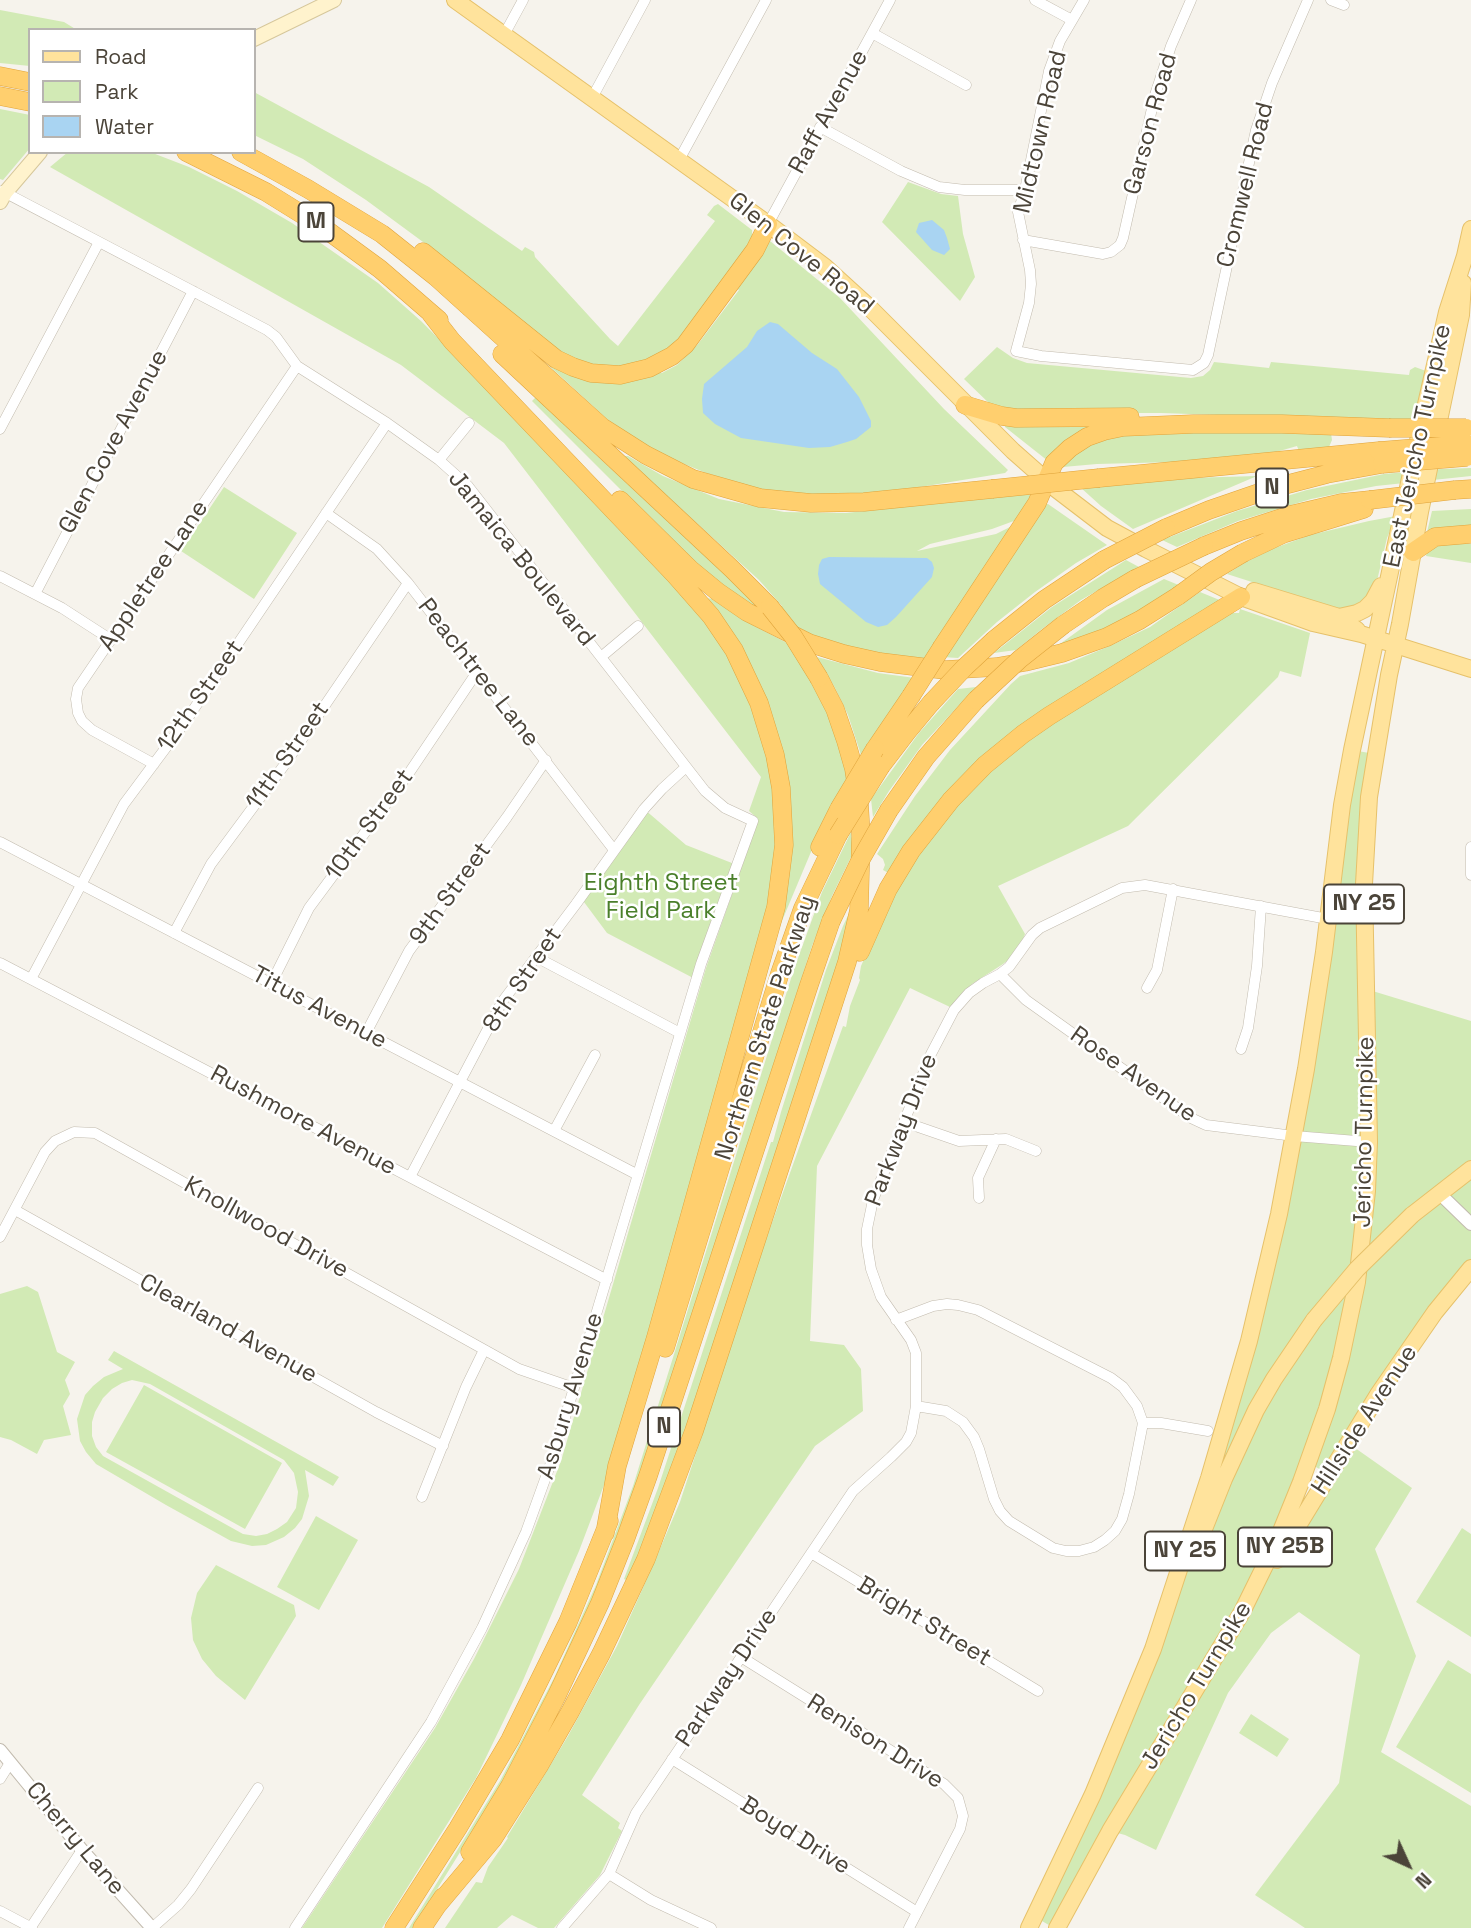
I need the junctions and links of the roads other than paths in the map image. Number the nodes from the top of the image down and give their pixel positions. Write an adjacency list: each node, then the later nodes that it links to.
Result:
1 (334, 0): 16 (main road)
2 (455, 0): 15 (main road, Glen Cove Road)
3 (523, 0): 15 (street)
4 (645, 0): 21 (street)
5 (766, 0): 27 (street)
6 (890, 0): 14 (street, Raff Avenue)
7 (1035, 0): 13 (street)
8 (1084, 0): 13 (street, Midtown Road)
9 (1191, 0): 34 (street, Garson Road)
10 (1308, 0): 39 (street, Cromwell Road)
11 (1331, 0): 12 (street)
12 (1344, 5)
13 (1072, 20): 29 (street, Midtown Road)
14 (872, 33): 19 (street); 23 (street, Raff Avenue)
15 (504, 35): 21 (main road, Glen Cove Road)
16 (256, 38)
17 (0, 76): 18 (highway)
18 (28, 82)
19 (966, 85)
20 (0, 96): 22 (highway)
21 (592, 97): 27 (main road, Glen Cove Road)
22 (28, 102)
23 (821, 127): 29 (street); 32 (street, Raff Avenue)
24 (38, 154): 30 (main road)
25 (190, 154): 38 (highway, M)
26 (245, 154): 28 (highway, M)
27 (679, 160): 32 (main road, Glen Cove Road)
28 (279, 172): 31 (highway, M); 32 (highway)
29 (1025, 190): 34 (street, Midtown Road)
30 (2, 195): 35 (street, Jamaica Boulevard)
31 (338, 207): 47 (highway, bridge); 95 (highway, bridge)
32 (768, 223): 41 (main road, Glen Cove Road)
33 (1471, 229): 36 (main road, East Jericho Turnpike / NY 25)
34 (1023, 240): 39 (street, Midtown Road)
35 (99, 242): 37 (street, Jamaica Boulevard); 45 (street)
36 (1468, 257): 54 (main road, East Jericho Turnpike / NY 25); 55 (main road, East Jericho Turnpike / NY 25)
37 (193, 292): 40 (street, Jamaica Boulevard); 59 (street, Glen Cove Avenue)
38 (431, 314): 51 (highway, bridge); 120 (highway)
39 (1016, 351)
40 (297, 366): 42 (street, Jamaica Boulevard); 64 (street, Appletree Lane)
41 (965, 405): 44 (highway); 49 (main road, Glen Cove Road)
42 (387, 423): 48 (street, Jamaica Boulevard); 52 (street, 12th Street)
43 (469, 423): 48 (street)
44 (1193, 424): 46 (highway, bridge); 49 (highway)
45 (0, 429)
46 (1469, 443): 47 (highway, bridge)
47 (1381, 458): 69 (highway, Northern State Parkway / N, bridge)
48 (439, 460): 66 (street, Jamaica Boulevard)
49 (1046, 481): 56 (main road, Glen Cove Road); 69 (highway, bridge)
50 (1463, 490): 51 (highway, bridge)
51 (1370, 503): 133 (highway, Northern State Parkway / N, bridge)
52 (326, 513): 58 (street, Peachtree Lane); 71 (street, 12th Street)
53 (1471, 534): 54 (highway)
54 (1413, 552): 65 (main road, East Jericho Turnpike / NY 25)
55 (1391, 568): 61 (main road); 63 (main road, East Jericho Turnpike / NY 25)
56 (1197, 574): 60 (main road, Glen Cove Road); 61 (main road, Glen Cove Road)
57 (0, 576): 59 (street)
58 (408, 583): 68 (street, Peachtree Lane); 83 (street, 11th Street)
59 (35, 593): 64 (street)
60 (1241, 597): 63 (main road, Glen Cove Road); 95 (highway)
61 (1339, 617): 63 (main road, Glen Cove Road)
62 (638, 626): 66 (street)
63 (1368, 636): 65 (main road, Glen Cove Road); 82 (main road, Jericho Turnpike / NY 25)
64 (110, 639): 71 (street, Appletree Lane)
65 (1395, 645): 67 (main road, Glen Cove Road); 100 (main road, Jericho Turnpike / NY 25)
66 (600, 657): 72 (street, Jamaica Boulevard)
67 (1471, 669)
68 (477, 672): 70 (street, Peachtree Lane); 88 (street, 10th Street)
69 (878, 758): 81 (highway, Northern State Parkway / N, bridge); 81 (highway, bridge)
70 (546, 760): 76 (street, Peachtree Lane); 90 (street, 9th Street)
71 (154, 764): 78 (street, 12th Street)
72 (686, 767): 73 (street, Jamaica Boulevard); 76 (street, 8th Street)
73 (752, 821): 91 (street, Asbury Avenue)
74 (0, 842): 78 (street, Titus Avenue)
75 (1471, 847): 77 (street)
76 (614, 849): 84 (street, 8th Street)
77 (1471, 875)
78 (81, 884): 83 (street, Titus Avenue); 87 (street, 12th Street)
79 (1173, 889): 80 (street, Parkway Drive); 86 (street, Parkway Drive); 89 (street)
80 (1262, 906): 82 (street, Parkway Drive); 92 (street)
81 (803, 908): 120 (highway, Northern State Parkway / N)
82 (1328, 919): 98 (main road, Jericho Turnpike / NY 25)
83 (174, 933): 88 (street, Titus Avenue)
84 (536, 957): 91 (street); 94 (street, 8th Street)
85 (0, 962): 87 (street, Rushmore Avenue)
86 (1000, 974): 96 (street, Parkway Drive); 98 (street, Rose Avenue)
87 (31, 979): 104 (street, Rushmore Avenue)
88 (271, 984): 90 (street, Titus Avenue)
89 (1147, 988)
90 (366, 1033): 94 (street, Titus Avenue)
91 (680, 1033): 103 (street, Asbury Avenue)
92 (1241, 1049)
93 (595, 1055): 97 (street)
94 (460, 1082): 97 (street, Titus Avenue); 104 (street, 8th Street)
95 (794, 1122): 133 (highway)
96 (904, 1122): 99 (street); 112 (street, Parkway Drive)
97 (554, 1131): 103 (street, Titus Avenue)
98 (1294, 1136): 100 (street, Rose Avenue); 123 (main road, Jericho Turnpike / NY 25)
99 (996, 1139): 101 (street); 106 (street)
100 (1369, 1142): 122 (main road, Jericho Turnpike / NY 25)
101 (1036, 1151)
102 (1471, 1170): 105 (main road, NY 25B)
103 (638, 1175): 111 (street, Asbury Avenue)
104 (410, 1177): 111 (street, Rushmore Avenue)
105 (1439, 1193): 108 (street); 123 (main road, NY 25B, bridge)
106 (979, 1198)
107 (15, 1210): 109 (street, Knollwood Drive); 113 (street, Knollwood Drive); 118 (street, Clearland Avenue)
108 (1471, 1224)
109 (0, 1237)
110 (1471, 1268): 122 (main road, Hillside Avenue / NY 25B)
111 (607, 1280): 114 (street, Asbury Avenue)
112 (896, 1320): 115 (street, Parkway Drive); 116 (street)
113 (484, 1350): 114 (street, Knollwood Drive); 118 (street)
114 (574, 1388): 138 (street, Asbury Avenue)
115 (916, 1406): 116 (street); 121 (street, Parkway Drive)
116 (1143, 1423): 117 (street)
117 (1208, 1432)
118 (443, 1446): 119 (street)
119 (422, 1497)
120 (605, 1532): 139 (highway, Northern State Parkway / N)
121 (811, 1553): 124 (street, Parkway Drive); 125 (street, Bright Street)
122 (1242, 1612): 145 (main road, Jericho Turnpike / NY 25)
123 (1153, 1649): 144 (main road, Jericho Turnpike / NY 25)
124 (740, 1657): 127 (street, Parkway Drive); 134 (street, Renison Drive)
125 (1038, 1691)
126 (0, 1750): 128 (street, Cherry Lane)
127 (672, 1759): 132 (street, Parkway Drive); 134 (street, Boyd Drive)
128 (10, 1763): 129 (street); 131 (street, Cherry Lane)
129 (0, 1779)
130 (258, 1788): 137 (street)
131 (82, 1850): 136 (street); 137 (street, Cherry Lane)
132 (609, 1874): 141 (street, Parkway Drive); 142 (street)
133 (436, 1907): 140 (highway, Northern State Parkway / N)
134 (917, 1912): 143 (street, Renison Drive)
135 (1, 1915): 136 (street)
136 (31, 1928)
137 (152, 1928)
138 (295, 1928)
139 (394, 1928)
140 (422, 1928)
141 (562, 1928)
142 (711, 1928)
143 (909, 1928)
144 (1029, 1928)
145 (1057, 1928)

